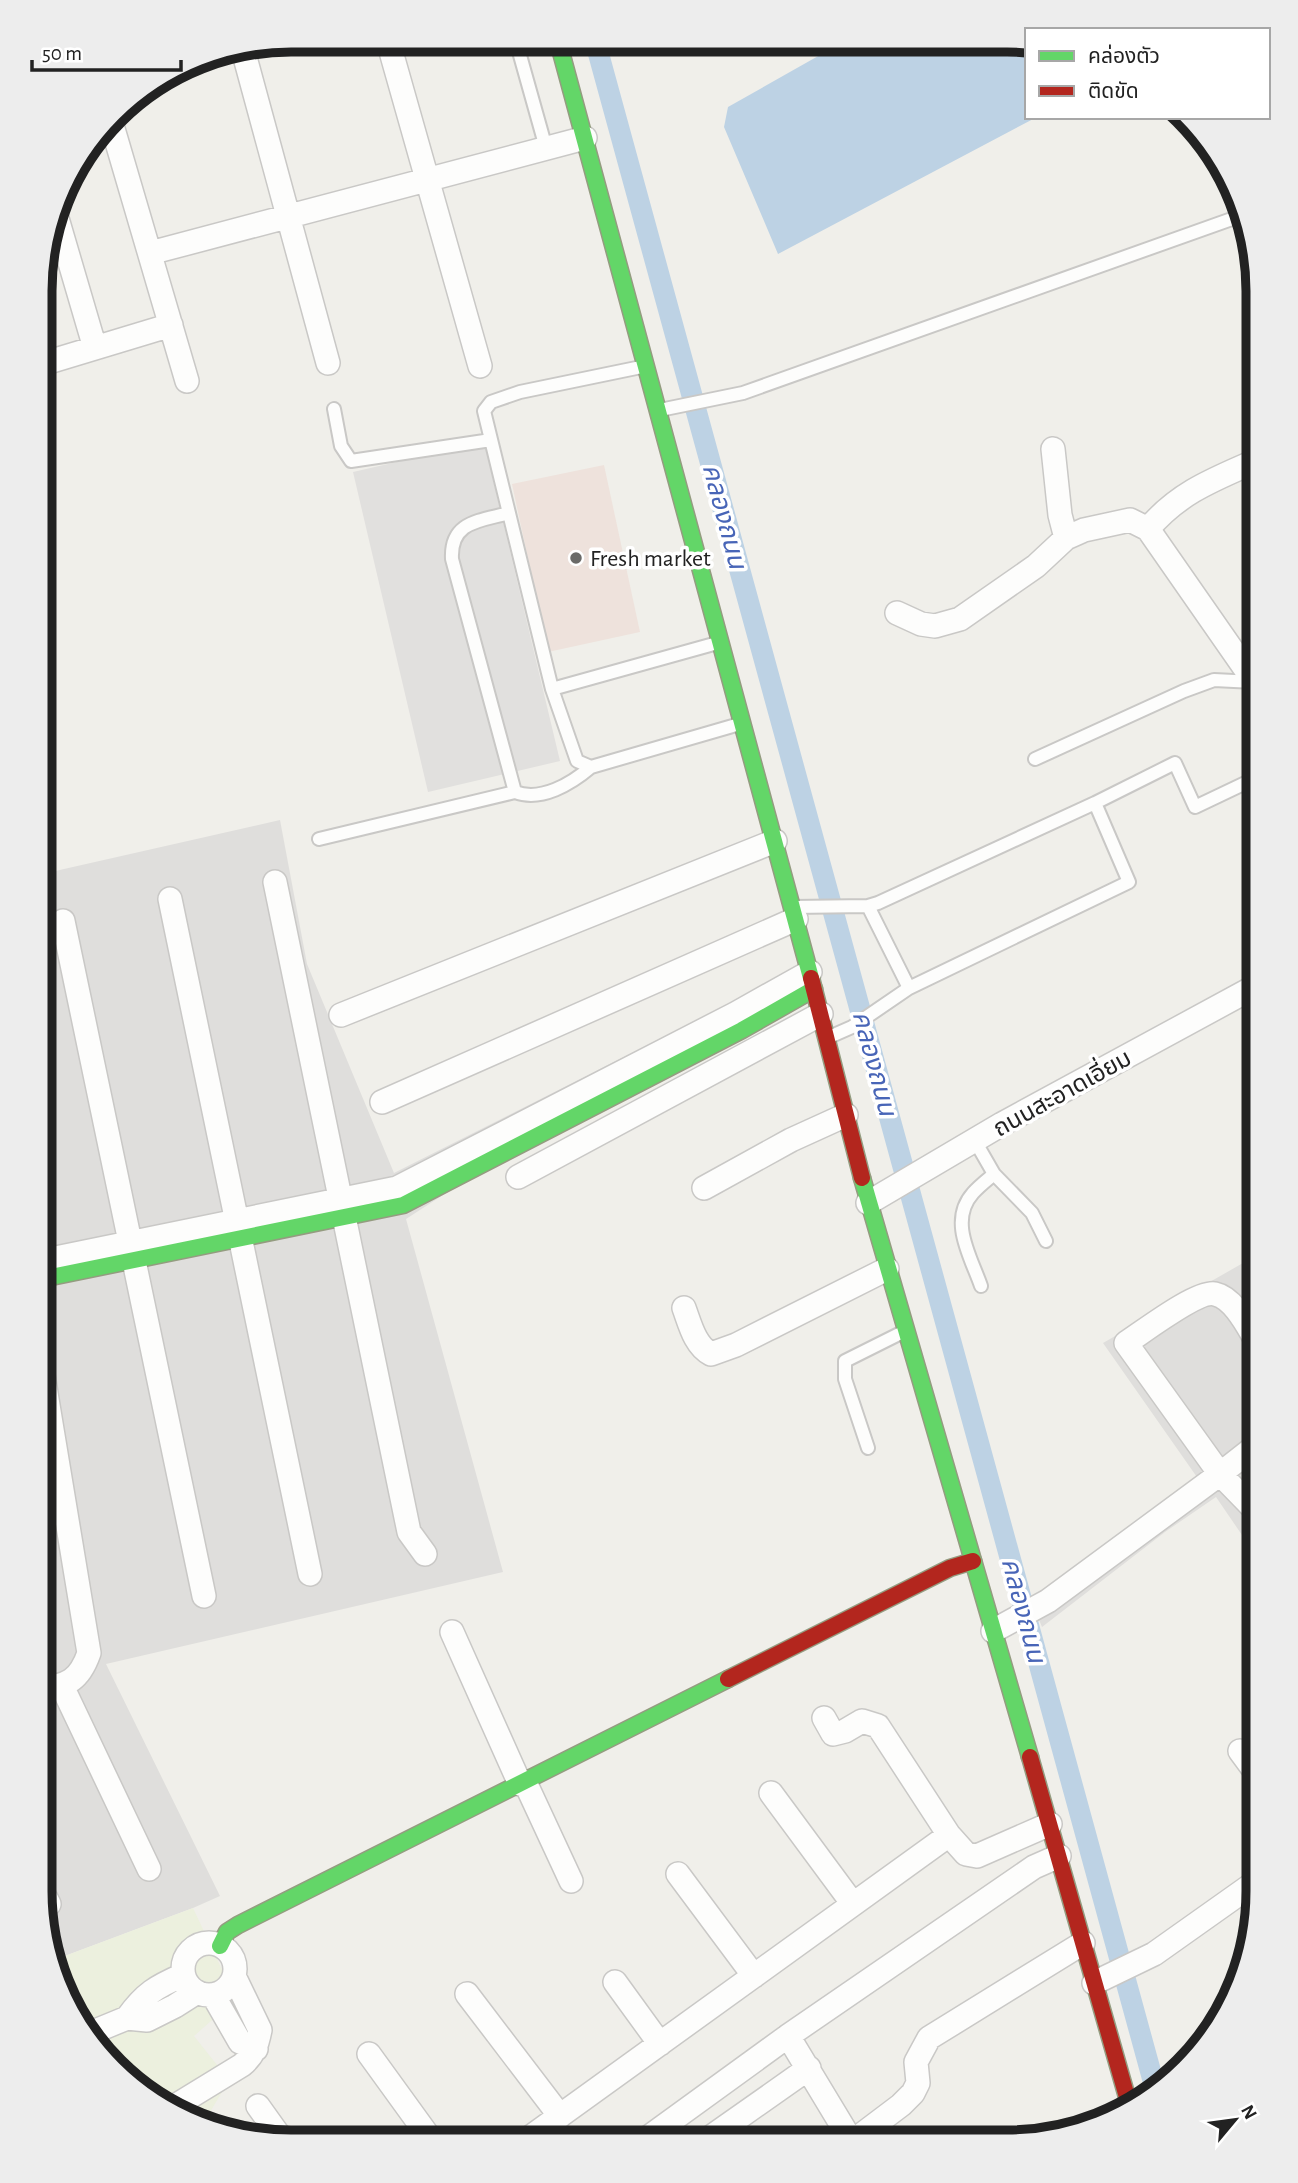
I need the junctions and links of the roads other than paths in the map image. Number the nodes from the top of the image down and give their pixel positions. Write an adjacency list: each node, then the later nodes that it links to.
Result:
1 (391, 52): 8 (street)
2 (519, 52): 7 (lane)
3 (561, 52): 6 (street)
4 (245, 57): 9 (street)
5 (114, 132): 12 (street)
6 (586, 138): 7 (street); 18 (street)
7 (546, 148): 8 (street)
8 (428, 180): 9 (street); 17 (street)
9 (289, 217): 12 (street); 16 (street)
10 (1234, 218): 21 (lane)
11 (61, 231): 14 (street)
12 (150, 253): 13 (street)
13 (171, 325): 14 (street); 19 (street)
14 (95, 348): 15 (street)
15 (52, 361)
16 (328, 363)
17 (480, 366)
18 (647, 366): 21 (street); 22 (lane)
19 (187, 381)
20 (334, 408): 22 (lane)
21 (667, 409): 29 (street)
22 (491, 440): 25 (lane)
23 (1053, 449): 27 (street)
24 (1246, 466): 26 (street)
25 (509, 513): 32 (lane); 37 (lane)
26 (1149, 529): 27 (street); 30 (street)
27 (1066, 538): 28 (street)
28 (897, 613)
29 (721, 642): 32 (lane); 33 (street)
30 (1246, 670)
31 (1246, 684): 34 (lane)
32 (552, 689): 35 (lane)
33 (743, 723): 35 (lane); 40 (street)
34 (1035, 760)
35 (591, 767): 37 (lane)
36 (1246, 782): 38 (lane)
37 (515, 792): 39 (lane)
38 (1095, 803): 43 (lane); 47 (lane)
39 (319, 839)
40 (775, 841): 44 (street); 50 (street)
41 (275, 882): 59 (street)
42 (170, 899): 60 (street)
43 (868, 905): 44 (lane); 47 (lane)
44 (801, 910): 46 (street); 52 (street)
45 (63, 921): 62 (street)
46 (812, 980): 49 (street); 59 (street)
47 (909, 988): 51 (lane)
48 (1246, 992): 54 (street, ถนนสะอาดเอี่ยม)
49 (821, 1014): 51 (street); 56 (street)
50 (341, 1015)
51 (827, 1038): 53 (street)
52 (382, 1102)
53 (846, 1115): 57 (street); 58 (street)
54 (965, 1147): 55 (lane); 58 (street, ถนนสะอาดเอี่ยม)
55 (994, 1174): 61 (lane); 66 (lane)
56 (519, 1177)
57 (704, 1188)
58 (868, 1203): 64 (street)
59 (343, 1208): 60 (street); 75 (street)
60 (238, 1230): 62 (street); 77 (street)
61 (1046, 1241)
62 (132, 1252): 63 (street); 65 (street); 78 (street)
63 (52, 1260)
64 (887, 1269): 67 (street); 69 (street)
65 (52, 1276)
66 (981, 1286)
67 (684, 1308)
68 (1245, 1322): 73 (street)
69 (905, 1331): 71 (lane); 76 (street)
70 (52, 1429): 81 (street)
71 (869, 1448)
72 (1245, 1454): 73 (street)
73 (1220, 1474): 74 (street); 79 (street)
74 (1245, 1499)
75 (425, 1554)
76 (973, 1561): 79 (street); 86 (street)
77 (310, 1574)
78 (204, 1596)
79 (1001, 1626): 88 (street)
80 (452, 1632): 86 (street)
81 (52, 1687)
82 (52, 1690): 91 (street)
83 (824, 1718): 89 (street)
84 (1240, 1751): 85 (street)
85 (1245, 1758)
86 (522, 1783): 93 (street); 97 (street)
87 (771, 1793): 95 (street)
88 (1050, 1824): 89 (street); 90 (street)
89 (948, 1835): 95 (street)
90 (1059, 1856): 96 (street); 105 (street)
91 (149, 1869)
92 (678, 1874): 99 (street)
93 (571, 1881)
94 (1245, 1889): 100 (street)
95 (853, 1904): 99 (street)
96 (1083, 1943): 100 (street); 120 (street)
97 (220, 1946): 98 (street); 102 (street)
98 (234, 1976): 102 (street); 107 (street)
99 (754, 1976): 106 (street)
100 (1101, 1980): 110 (street)
101 (615, 1982): 106 (street)
102 (198, 1987): 104 (street); 107 (street)
103 (467, 1994): 113 (street)
104 (97, 2030)
105 (788, 2036): 109 (street); 117 (street)
106 (660, 2044): 113 (street)
107 (256, 2049): 111 (street)
108 (369, 2053): 115 (street)
109 (809, 2068): 118 (street); 119 (street)
110 (1128, 2098)
111 (180, 2103)
112 (258, 2106): 114 (street)
113 (560, 2116): 116 (street)
114 (275, 2129)
115 (424, 2130)
116 (540, 2130)
117 (659, 2130)
118 (721, 2130)
119 (845, 2130)
120 (868, 2130)

